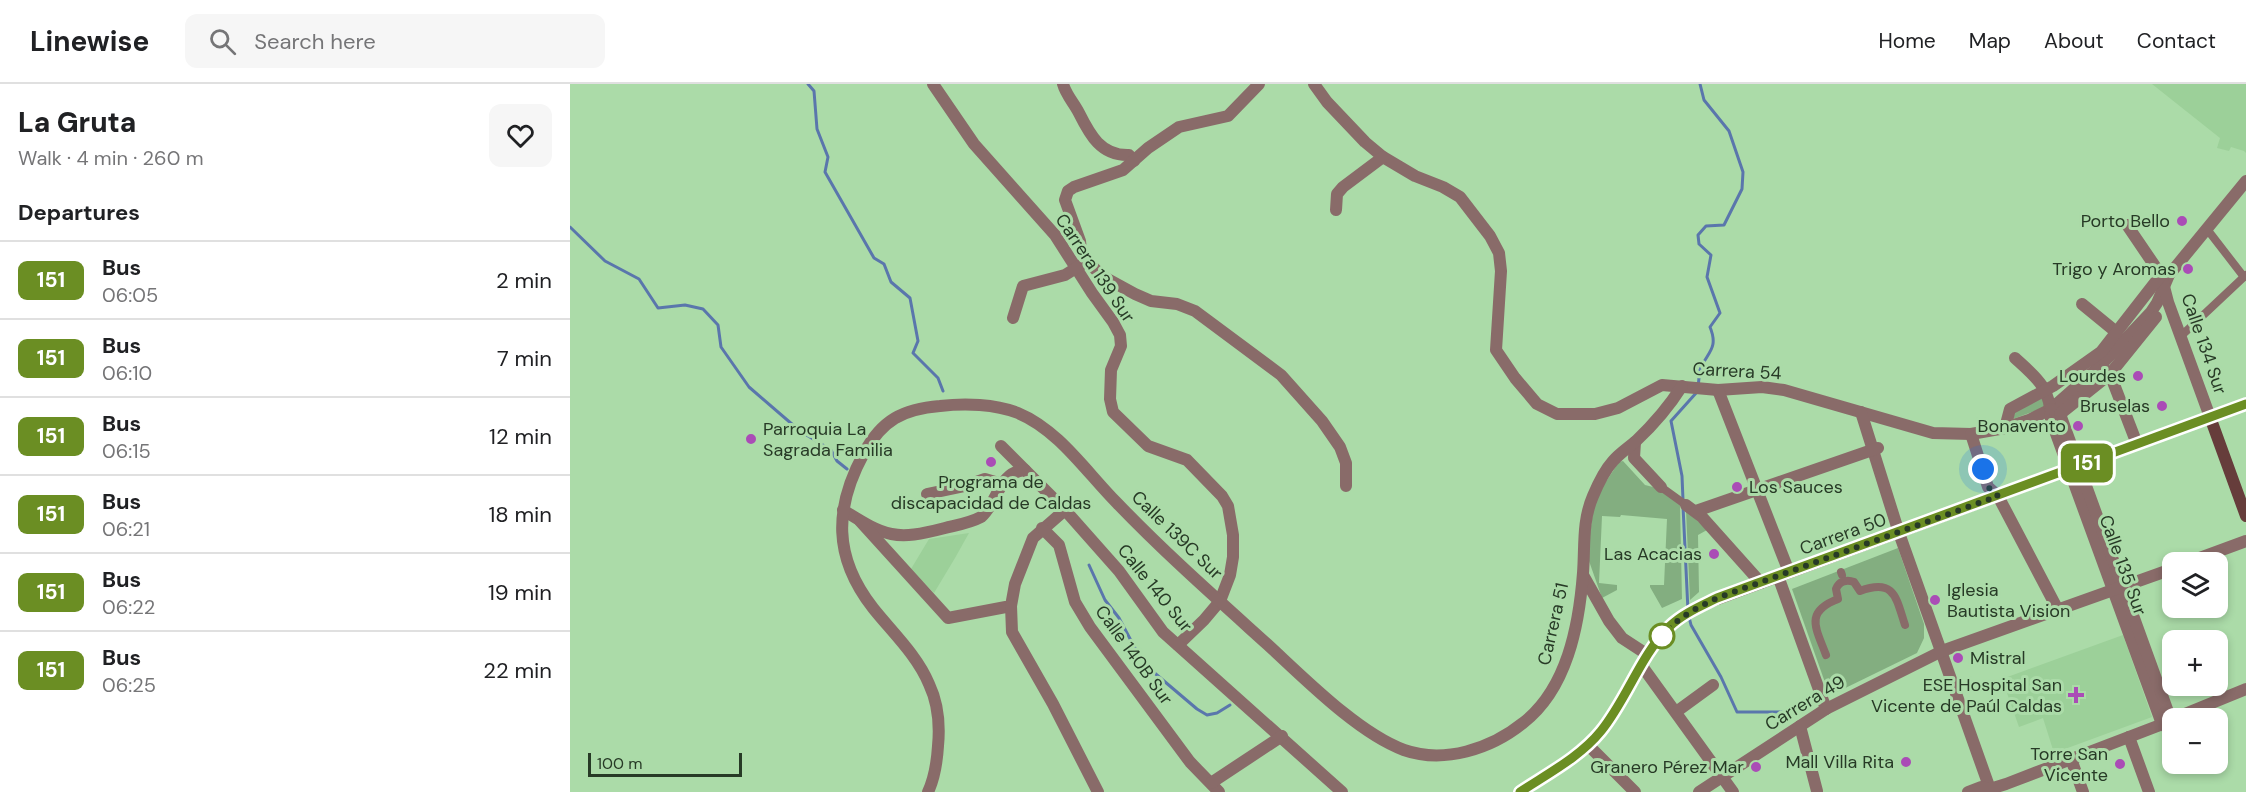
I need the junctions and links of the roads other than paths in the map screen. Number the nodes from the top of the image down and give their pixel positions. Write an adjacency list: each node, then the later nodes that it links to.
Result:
1 (933, 84): 11 (street, Carrera 139 Sur)
2 (1063, 84): 6 (street)
3 (1259, 84): 6 (street)
4 (1314, 84): 5 (street)
5 (1383, 157): 8 (street); 21 (street, Carrera 54)
6 (1134, 161): 11 (street)
7 (2246, 181): 13 (street, Carrera 54)
8 (1336, 210)
9 (2127, 225): 13 (street, Calle 134 Sur)
10 (2210, 233): 12 (street)
11 (1081, 264): 16 (street); 37 (street); 56 (street, Carrera 139 Sur)
12 (2245, 276): 18 (street)
13 (2163, 279): 14 (street, Calle 134 Sur); 17 (street, Carrera 54); 20 (street, Carrera 54)
14 (2168, 302): 18 (street, Calle 134 Sur); 20 (street, Carrera 54)
15 (2082, 304): 17 (street)
16 (1013, 318)
17 (2115, 331): 20 (street, Carrera 54)
18 (2181, 336): 27 (street, Calle 134 Sur)
19 (2015, 358): 23 (street, Calle 135 Sur)
20 (2101, 366): 23 (street, Carrera 54); 25 (street, Carrera 54); 31 (street)
21 (1687, 386): 22 (street, Carrera 54); 30 (street, Carrera 51)
22 (1712, 389): 26 (street, Carrera 54); 39 (street)
23 (2046, 391): 25 (street, Calle 135 Sur); 28 (street, Carrera 54)
24 (2246, 404): 27 (main road, Carrera 50)
25 (2055, 411): 28 (street, Carrera 54); 34 (street, Calle 135 Sur)
26 (1864, 413): 29 (street, Carrera 54); 33 (street)
27 (2210, 417): 31 (main road, Carrera 50); 45 (main road, Calle 134 Sur)
28 (2005, 428): 29 (street, Carrera 54)
29 (1971, 434): 41 (street)
30 (1635, 442): 38 (street); 53 (street, Carrera 51)
31 (2137, 444): 34 (main road, Carrera 50)
32 (1001, 446): 35 (street, Calle 140 Sur)
33 (1877, 452): 39 (street); 48 (street)
34 (2074, 468): 41 (main road, Carrera 50); 55 (street, Calle 135 Sur)
35 (1025, 470): 36 (street); 44 (street, Calle 140 Sur)
36 (1002, 484): 40 (street); 46 (street)
37 (1346, 486)
38 (1661, 487): 42 (street)
39 (1758, 492): 42 (street); 52 (street)
40 (927, 494)
41 (1998, 496): 48 (main road, Carrera 50); 58 (street)
42 (1691, 509): 54 (street)
43 (843, 510): 46 (street); 56 (street, Calle 139C Sur); 83 (street)
44 (1065, 510): 47 (street); 60 (street, Calle 140 Sur)
45 (2246, 516)
46 (860, 521): 57 (street)
47 (1042, 528): 57 (street); 78 (street, Calle 140B Sur)
48 (1899, 533): 52 (main road, Carrera 50); 61 (street)
49 (2246, 541): 50 (street)
50 (2216, 552)
51 (2162, 573): 55 (street, Carrera 49)
52 (1783, 574): 54 (main road, Carrera 50); 69 (street)
53 (1583, 575): 63 (street); 64 (street, Carrera 51)
54 (1761, 583): 63 (main road, Carrera 50)
55 (2118, 589): 58 (street, Carrera 49); 67 (street, Calle 135 Sur)
56 (1220, 601): 60 (street); 64 (street, Calle 139C Sur)
57 (1011, 606): 84 (street)
58 (2058, 610): 61 (street, Carrera 49)
59 (1905, 625): 62 (street)
60 (1178, 645): 73 (street, Calle 140 Sur)
61 (1942, 651): 69 (street, Carrera 49); 82 (street)
62 (1826, 655)
63 (1645, 661): 70 (street); 75 (main road, Carrera 50)
64 (1312, 685)
65 (1713, 686): 70 (street)
66 (2246, 689): 68 (street)
67 (2164, 708)
68 (2206, 708)
69 (1826, 709): 71 (street, Carrera 49)
70 (1676, 712): 77 (street)
71 (1800, 726): 77 (street, Carrera 49); 81 (street)
72 (2162, 728): 74 (street)
73 (1282, 736): 78 (street); 80 (street, Calle 140 Sur)
74 (2129, 737): 76 (street); 91 (street)
75 (1588, 745): 85 (main road, Carrera 50); 86 (street)
76 (2071, 759): 79 (street); 90 (street)
77 (1724, 776): 87 (street, Carrera 49); 88 (street)
78 (1215, 788)
79 (2008, 788): 82 (street)
80 (1340, 791)
81 (1817, 791)
82 (1989, 791): 89 (street)
83 (928, 792)
84 (1098, 792)
85 (1520, 792)
86 (1635, 792)
87 (1699, 792)
88 (1733, 792)
89 (1968, 792)
90 (2083, 792)
91 (2149, 792)

